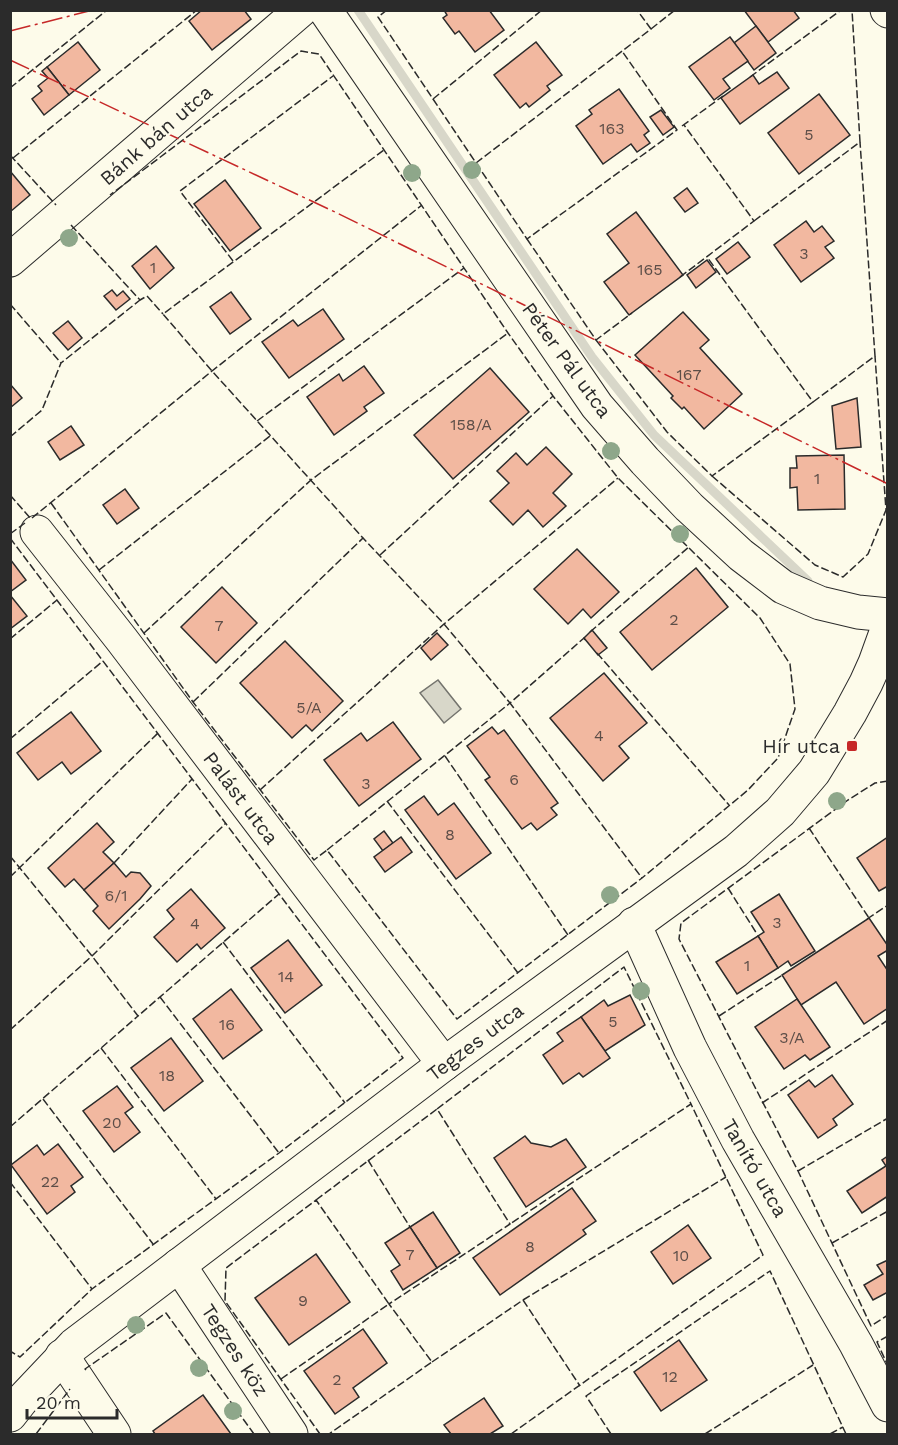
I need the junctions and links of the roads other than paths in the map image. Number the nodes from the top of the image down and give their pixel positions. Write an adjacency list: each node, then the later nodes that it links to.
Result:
1 (301, 10): 3 (street, Bánk bán utca)
2 (325, 10): 5 (street, Péter Pál utca)
3 (10, 260)
4 (37, 532): 9 (street, Palást utca)
5 (888, 615)
6 (888, 627): 7 (street, Tegzes utca)
7 (881, 665): 8 (street, Tegzes utca)
8 (634, 924): 9 (street, Tegzes utca); 13 (street, Tanító utca)
9 (444, 1064): 10 (street, Tegzes utca)
10 (179, 1265): 11 (street, Tegzes utca); 15 (street, Tegzes köz)
11 (62, 1356): 12 (street, Tegzes utca); 14 (street)
12 (14, 1402)
13 (888, 1405)
14 (114, 1434)
15 (291, 1434)

